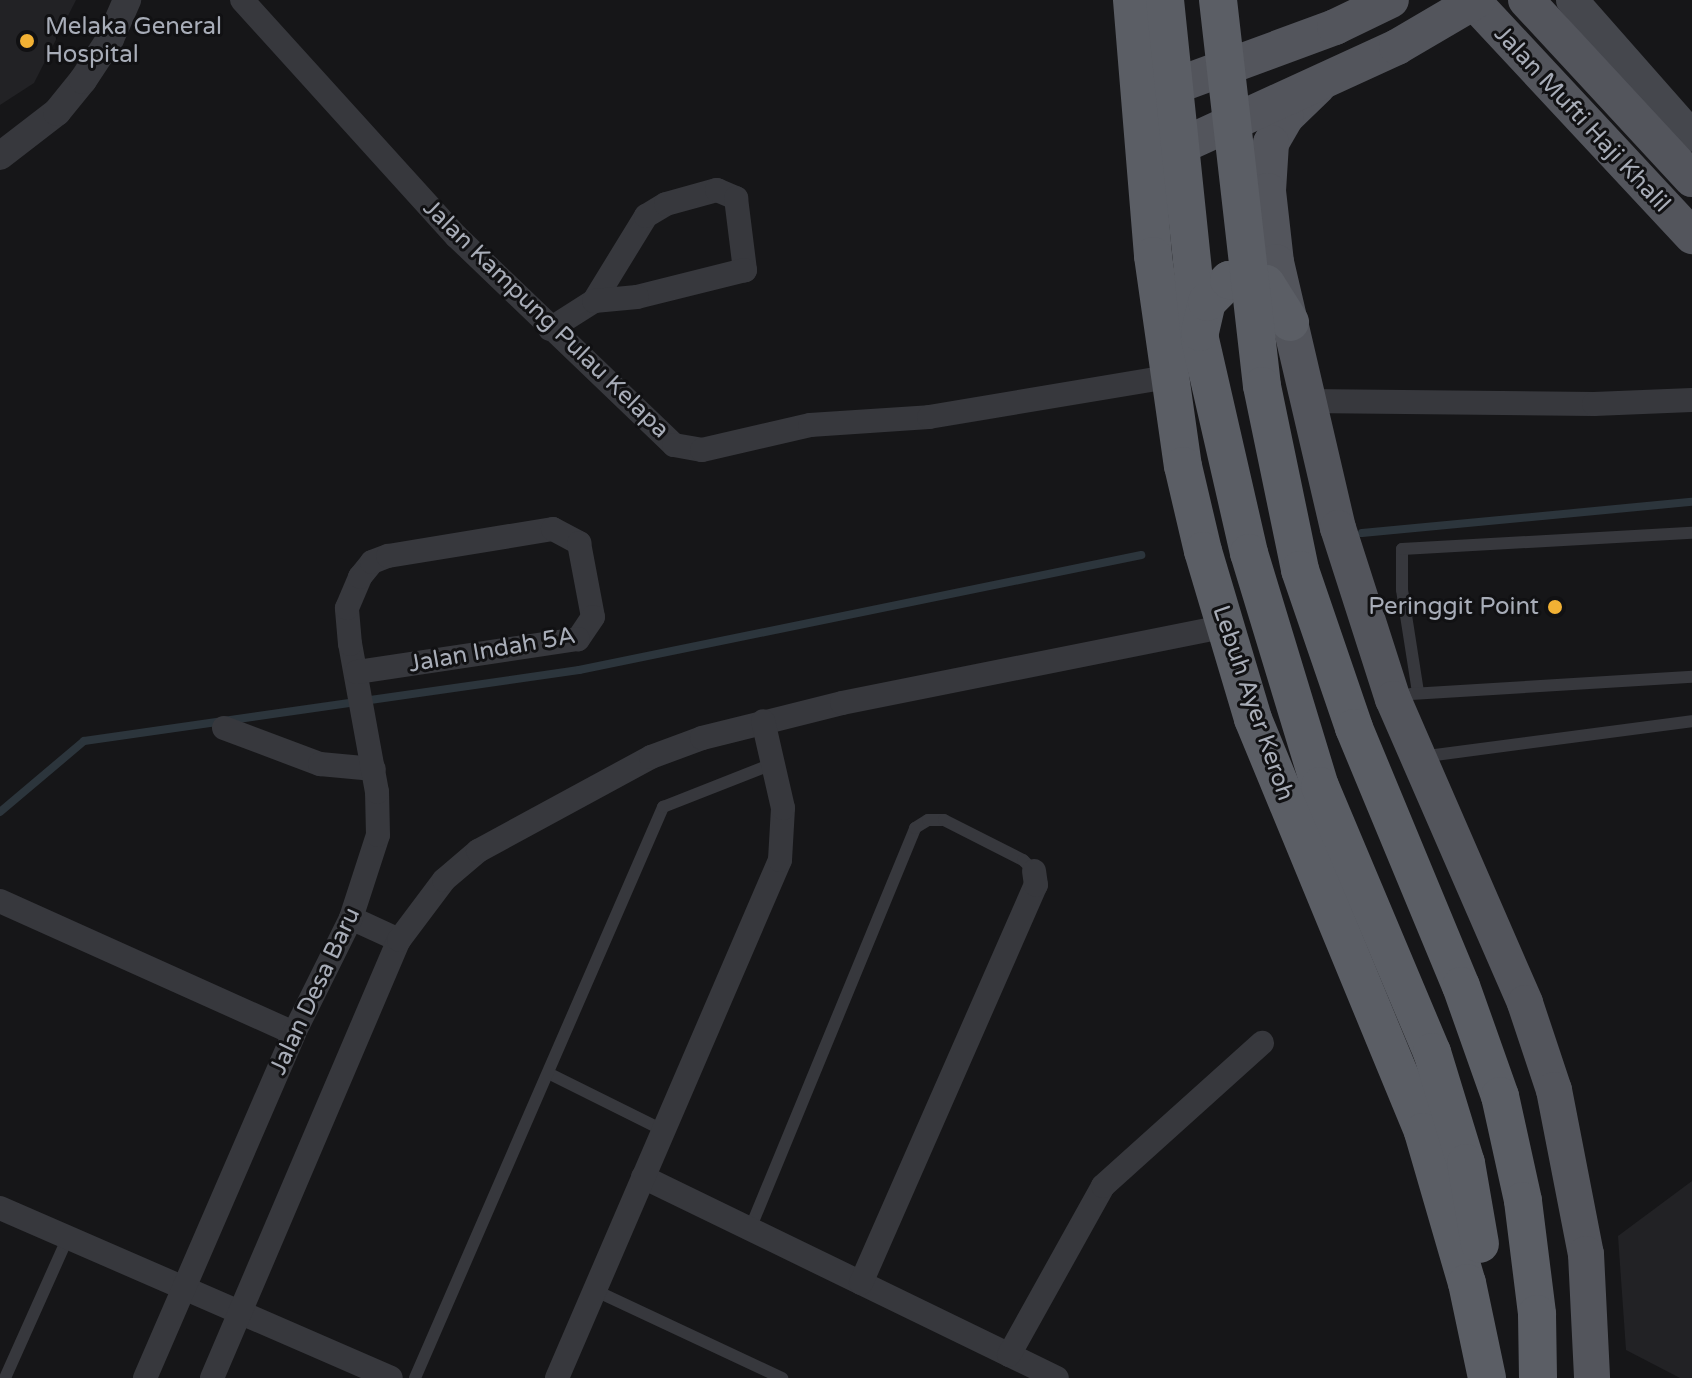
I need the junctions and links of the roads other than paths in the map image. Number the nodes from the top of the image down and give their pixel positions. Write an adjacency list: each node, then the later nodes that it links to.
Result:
1 (127, 0): 14 (street)
2 (242, 0): 19 (street, Jalan Kampung Pulau Kelapa)
3 (1132, 0): 21 (highway, Lebuh Ayer Keroh)
4 (1165, 0): 10 (highway)
5 (1218, 0): 62 (highway, bridge)
6 (1391, 0): 10 (main road)
7 (1526, 0): 15 (main road)
8 (1572, 0): 12 (main road)
9 (1474, 1): 11 (main road); 16 (main road, Jalan Mufti Haji Khalil)
10 (1175, 86): 13 (highway)
11 (1318, 86): 13 (main road); 18 (main road)
12 (1692, 136)
13 (1181, 146): 20 (highway)
14 (0, 156)
15 (1692, 179)
16 (1692, 236)
17 (594, 301): 17 (street); 19 (street)
18 (1290, 322): 20 (highway); 23 (main road)
19 (550, 329): 21 (street, Jalan Kampung Pulau Kelapa)
20 (1200, 339): 61 (highway)
21 (1169, 377): 25 (highway, Lebuh Ayer Keroh)
22 (1692, 400): 23 (street)
23 (1307, 401): 28 (main road)
24 (1692, 533): 28 (lane)
25 (1223, 627): 29 (street); 61 (highway, Lebuh Ayer Keroh)
26 (357, 677): 26 (street, Jalan Indah 5A); 34 (street, Jalan Desa Baru)
27 (1692, 677): 28 (lane)
28 (1405, 696): 32 (main road)
29 (763, 721): 33 (street); 38 (street)
30 (1692, 721): 32 (lane)
31 (224, 728): 34 (street)
32 (1417, 758): 52 (main road)
33 (772, 764): 41 (lane); 42 (street)
34 (374, 769): 37 (street, Jalan Desa Baru)
35 (1034, 871): 45 (lane); 47 (street)
36 (0, 901): 39 (street)
37 (351, 918): 38 (street); 39 (street, Jalan Desa Baru)
38 (399, 940): 50 (street)
39 (294, 1033): 48 (street, Jalan Desa Baru)
40 (1262, 1043): 51 (street)
41 (550, 1074): 42 (lane); 57 (lane)
42 (663, 1130): 43 (street)
43 (643, 1177): 45 (street); 49 (street)
44 (0, 1208): 46 (street)
45 (750, 1229): 47 (street)
46 (68, 1237): 48 (street); 53 (lane)
47 (861, 1283): 51 (street)
48 (185, 1288): 50 (street); 54 (street, Jalan Desa Baru)
49 (594, 1290): 58 (street); 59 (lane)
50 (241, 1311): 55 (street); 56 (street)
51 (1009, 1355): 60 (street)
52 (1593, 1361): 63 (street)
53 (5, 1378)
54 (145, 1378)
55 (212, 1378)
56 (391, 1378)
57 (415, 1378)
58 (557, 1378)
59 (782, 1378)
60 (1057, 1378)
61 (1489, 1378)
62 (1538, 1378)
63 (1611, 1378)

